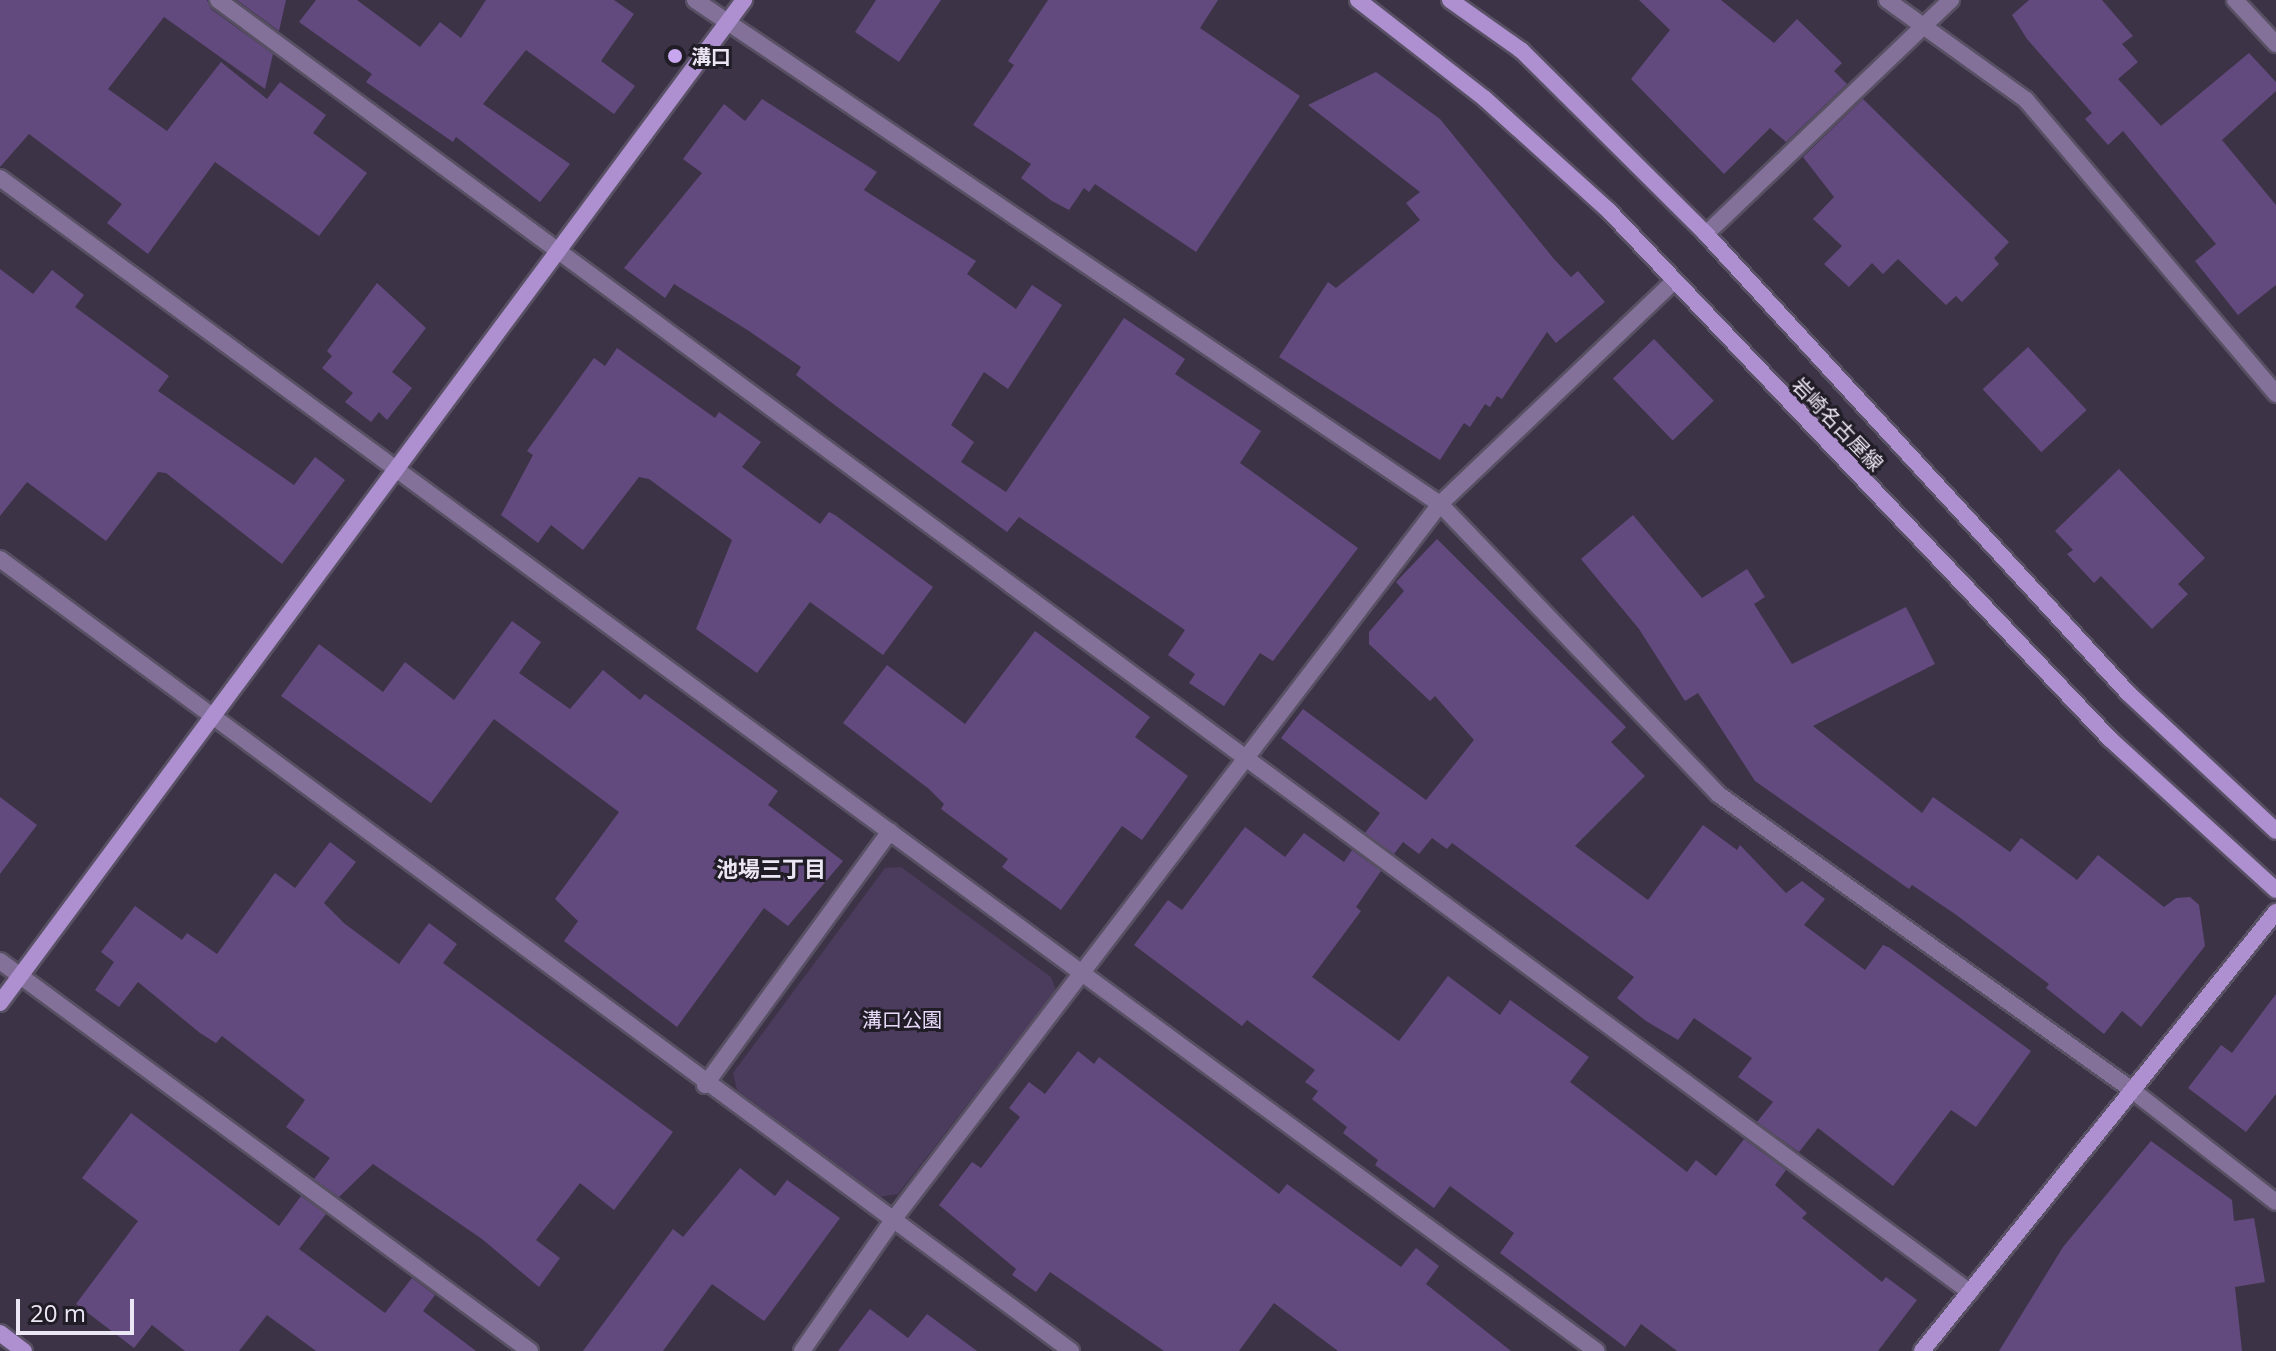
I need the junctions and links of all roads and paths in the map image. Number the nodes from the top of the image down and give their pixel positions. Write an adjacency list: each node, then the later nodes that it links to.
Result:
1 (218, 0): 14 (street)
2 (695, 0): 9 (street)
3 (744, 0): 9 (main road)
4 (1358, 0): 15 (main road, 岩崎名古屋線)
5 (1450, 0): 13 (main road, 岩崎名古屋線)
6 (1887, 0): 10 (street)
7 (1951, 0): 10 (street)
8 (2235, 0): 11 (street)
9 (728, 22): 14 (main road); 18 (street)
10 (1922, 27): 13 (street); 16 (street)
11 (2276, 44)
12 (0, 178): 17 (street)
13 (1706, 234): 23 (main road, 岩崎名古屋線)
14 (558, 251): 17 (main road); 21 (street)
15 (1674, 281): 18 (street); 24 (main road, 岩崎名古屋線)
16 (2276, 394)
17 (396, 469): 20 (main road); 22 (street)
18 (1440, 504): 21 (street); 31 (street)
19 (0, 559): 20 (street)
20 (212, 717): 28 (main road); 30 (street)
21 (1245, 756): 27 (street); 34 (street)
22 (890, 831): 27 (street); 30 (street)
23 (2276, 831)
24 (2276, 890)
25 (2276, 912): 31 (main road)
26 (0, 961): 28 (street)
27 (1085, 974): 33 (street); 40 (street)
28 (20, 976): 29 (main road); 37 (street)
29 (0, 1003)
30 (705, 1085): 33 (street)
31 (2132, 1090): 32 (street); 34 (main road)
32 (2276, 1202)
33 (893, 1220): 38 (street); 39 (street)
34 (1970, 1292): 41 (main road)
35 (0, 1333): 36 (main road)
36 (24, 1351)
37 (530, 1351)
38 (802, 1351)
39 (1071, 1351)
40 (1596, 1351)
41 (1922, 1351)

